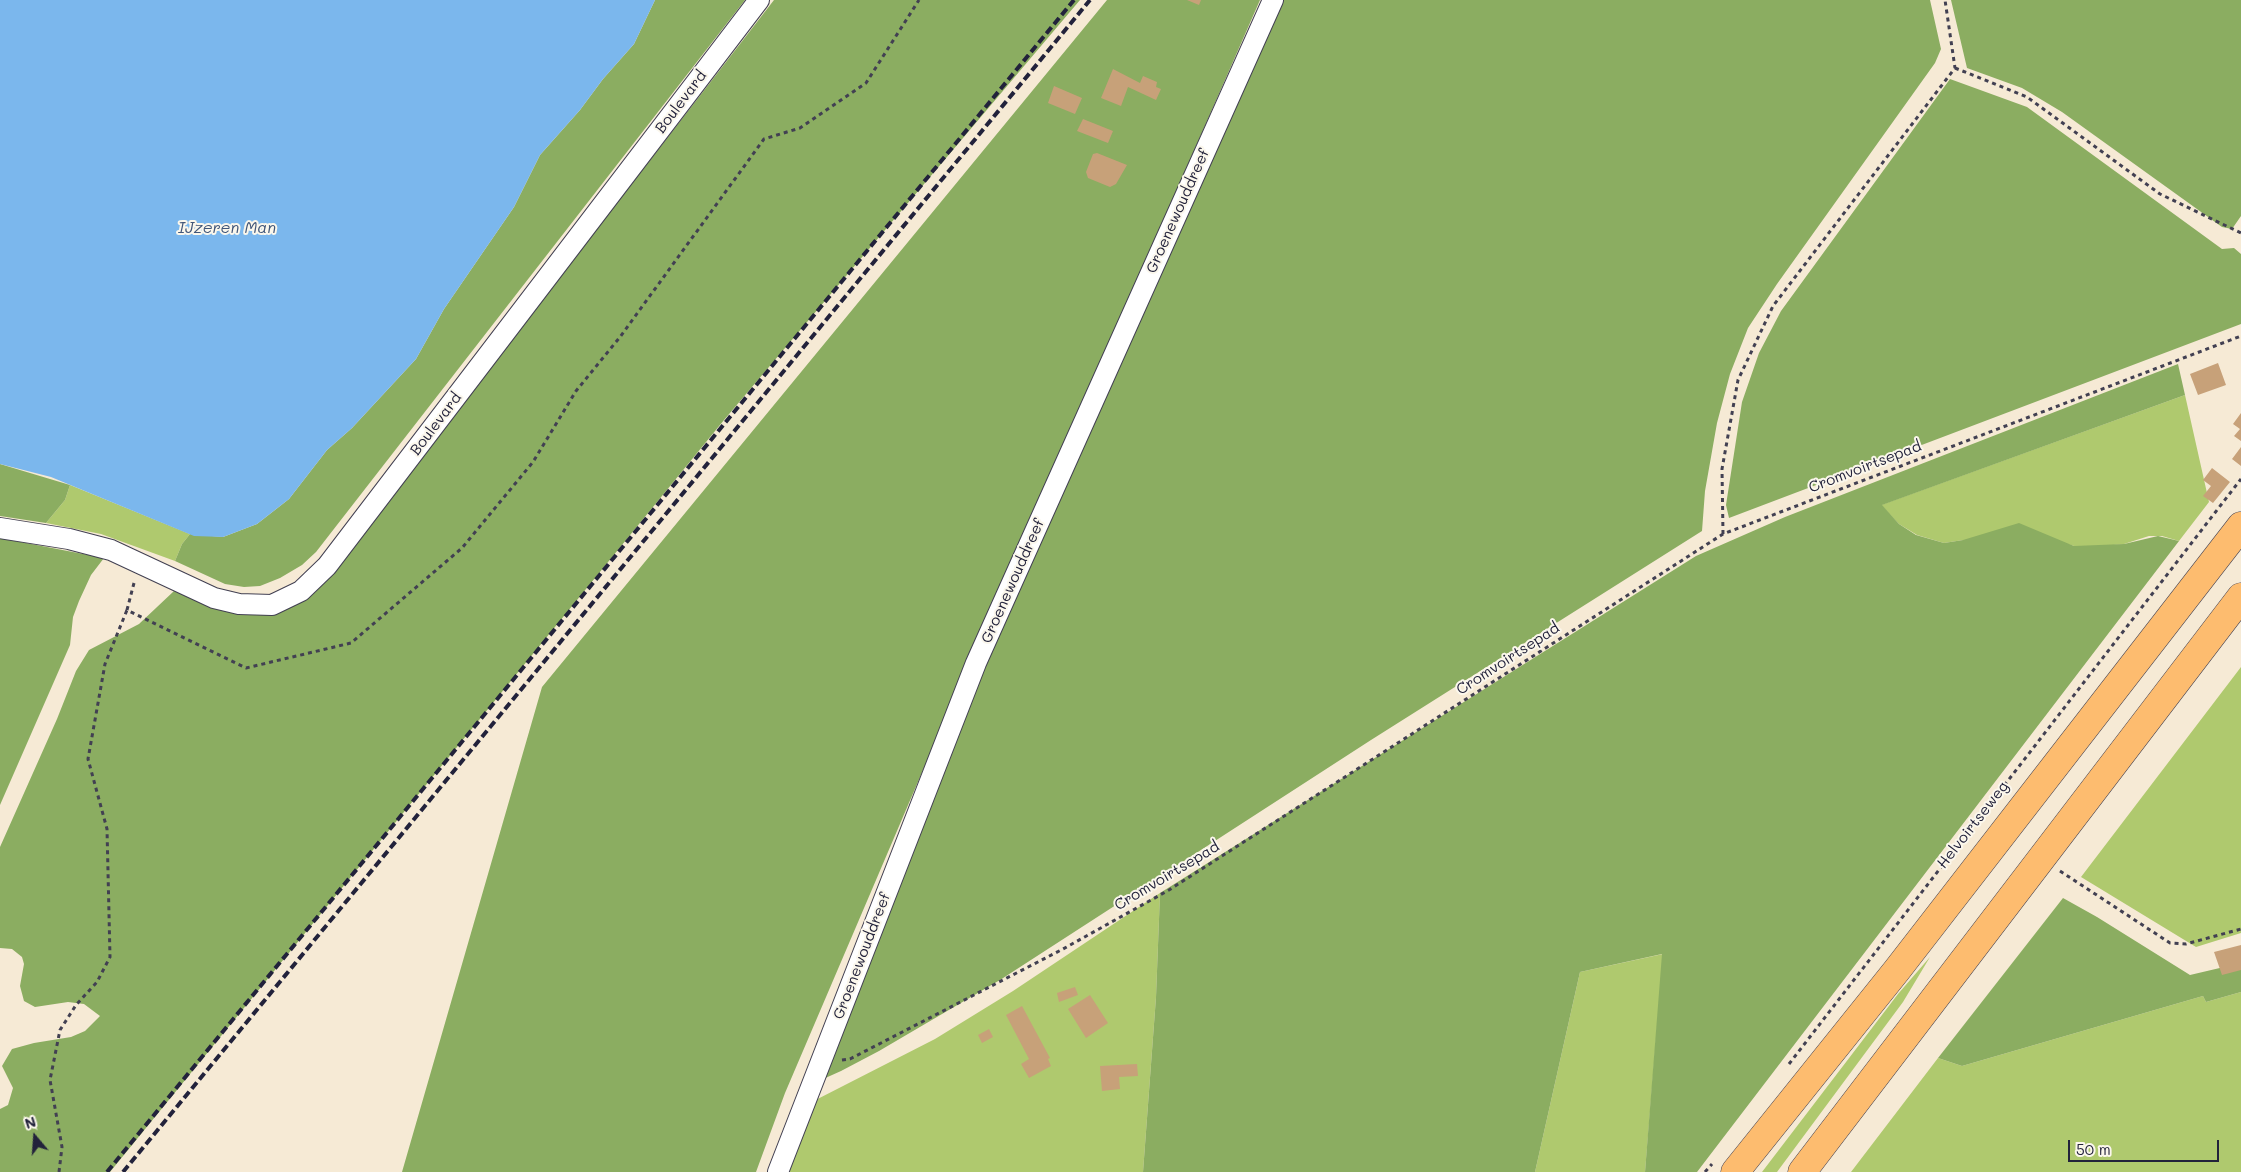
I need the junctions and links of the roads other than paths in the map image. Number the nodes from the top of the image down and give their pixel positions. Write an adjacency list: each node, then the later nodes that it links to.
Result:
1 (759, 0): 4 (street, Boulevard)
2 (1273, 0): 7 (street, Groenewouddreef)
3 (2241, 526): 6 (main road, Helvoirtseweg)
4 (0, 528)
5 (2241, 597): 8 (main road)
6 (1726, 1164)
7 (778, 1172)
8 (1802, 1172)

